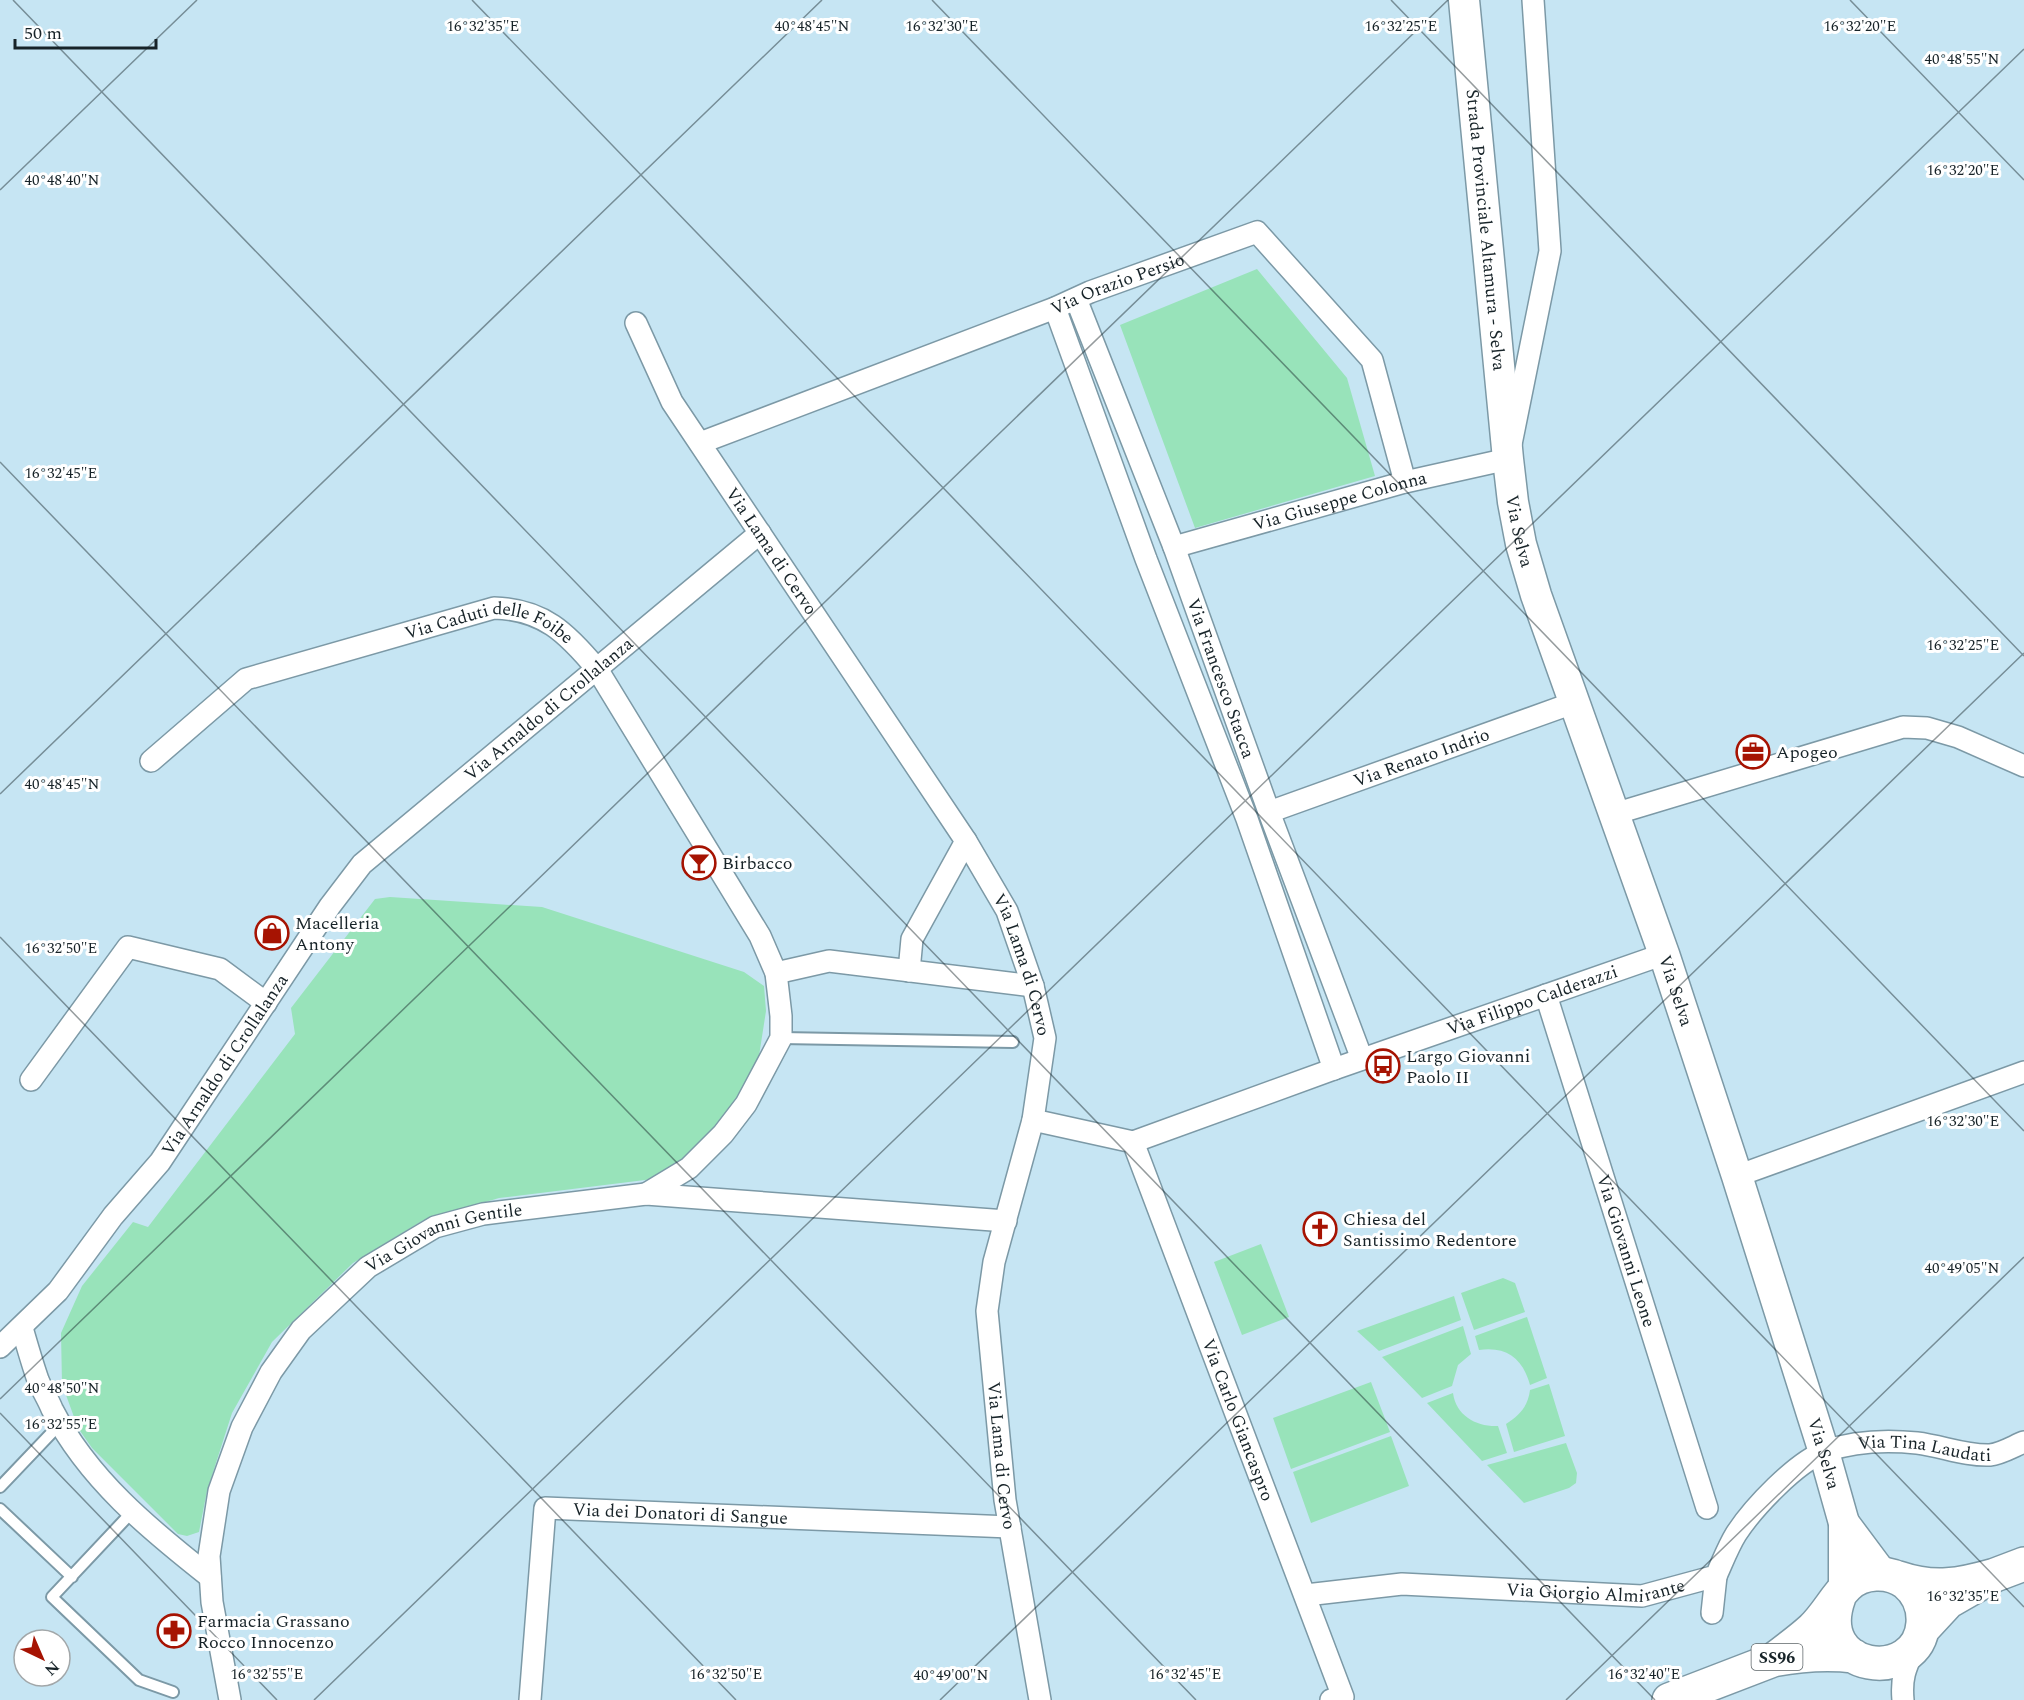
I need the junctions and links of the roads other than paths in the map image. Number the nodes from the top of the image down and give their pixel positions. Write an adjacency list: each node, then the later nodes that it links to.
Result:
1 (1464, 0): 7 (street, Strada Provinciale Altamura - Selva)
2 (1533, 0): 7 (street)
3 (1076, 299): 4 (street, Via Orazio Persio); 8 (street, Via Orazio Persio); 10 (street, Via Francesco Stacca)
4 (1055, 308): 6 (street, Via Orazio Persio); 27 (street, Via Francesco Stacca)
5 (636, 323): 6 (street, Via Lama di Cervo)
6 (700, 443): 9 (street, Via Lama di Cervo)
7 (1508, 459): 8 (street, Via Giuseppe Colonna); 12 (street, Via Selva)
8 (1405, 482): 10 (street, Via Giuseppe Colonna)
9 (760, 533): 11 (street, Via Arnaldo di Crollalanza); 17 (street, Via Lama di Cervo)
10 (1174, 547): 15 (street, Via Francesco Stacca)
11 (597, 669): 13 (street, Via Caduti delle Foibe); 20 (street, Via Caduti delle Foibe); 23 (street, Via Arnaldo di Crollalanza)
12 (1573, 703): 15 (street, Via Renato Indrio); 16 (street, Via Selva)
13 (152, 761)
14 (2024, 766): 16 (street)
15 (1269, 812): 26 (street, Via Francesco Stacca)
16 (1614, 814): 18 (street, Via Selva)
17 (966, 841): 19 (street); 21 (street, Via Lama di Cervo)
18 (1664, 954): 22 (street, Via Filippo Calderazzi); 32 (street, Via Selva)
19 (909, 971): 20 (street); 21 (street)
20 (776, 973): 24 (street, Via Caduti delle Foibe)
21 (1033, 986): 30 (street, Via Lama di Cervo)
22 (1546, 995): 26 (street, Via Filippo Calderazzi); 41 (street, Via Giovanni Leone)
23 (266, 1003): 29 (street); 35 (street, Via Arnaldo di Crollalanza)
24 (781, 1038): 25 (lane); 33 (street, Via Caduti delle Foibe)
25 (1013, 1042)
26 (1362, 1059): 27 (street, Via Filippo Calderazzi)
27 (1334, 1069): 31 (street)
28 (2024, 1072): 32 (street)
29 (32, 1080)
30 (1033, 1120): 31 (street); 34 (street, Via Lama di Cervo)
31 (1133, 1142): 52 (street, Via Carlo Giancaspro)
32 (1737, 1176): 39 (street, Via Selva)
33 (646, 1194): 34 (street, Via Giovanni Gentile); 50 (street, Via Giovanni Gentile)
34 (1006, 1221): 45 (street, Via Lama di Cervo)
35 (22, 1328): 36 (street, Via Arnaldo di Crollalanza); 37 (street)
36 (0, 1347)
37 (60, 1424): 40 (lane); 43 (street)
38 (2024, 1442): 39 (street, Via Tina Laudati)
39 (1824, 1452): 44 (street, Via Selva); 47 (street)
40 (0, 1487)
41 (1707, 1508)
42 (0, 1509): 49 (lane)
43 (132, 1512): 49 (lane); 50 (street)
44 (1844, 1522): 48 (street); 51 (street)
45 (1010, 1527): 60 (street, Via dei Donatori di Sangue); 61 (street, Via Lama di Cervo)
46 (2009, 1569): 48 (main road, SS96); 54 (main road, SS96)
47 (1716, 1576): 52 (street, Via Giorgio Almirante); 53 (street)
48 (1890, 1576): 51 (main road, SS96); 54 (main road)
49 (72, 1577): 57 (lane)
50 (210, 1577): 59 (street, Via Giovanni Gentile)
51 (1842, 1593): 55 (main road); 56 (main road, SS96)
52 (1306, 1595): 58 (street, Via Carlo Giancaspro)
53 (1712, 1613)
54 (1921, 1634): 55 (main road, SS96); 64 (street)
55 (1856, 1658): 56 (main road, SS96); 63 (street)
56 (1773, 1660): 62 (main road, SS96)
57 (173, 1692)
58 (1337, 1698)
59 (230, 1700)
60 (530, 1700)
61 (1040, 1700)
62 (1669, 1700)
63 (1898, 1700)
64 (1903, 1700)

